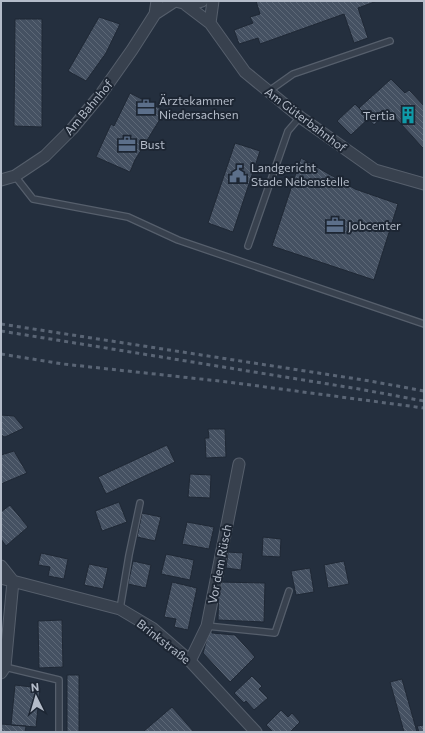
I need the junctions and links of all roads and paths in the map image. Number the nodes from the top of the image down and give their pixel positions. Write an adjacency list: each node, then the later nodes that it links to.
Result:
1 (157, 1): 5 (street, Am Bahnhof)
2 (202, 1): 4 (street)
3 (213, 1): 6 (street)
4 (179, 2): 5 (street, Am Bahnhof); 6 (street, Am Güterbahnhof)
5 (155, 14): 10 (street, Am Bahnhof)
6 (210, 23): 8 (street, Am Güterbahnhof)
7 (390, 41): 8 (lane)
8 (269, 91): 9 (street, Am Güterbahnhof)
9 (300, 117): 12 (street, Am Güterbahnhof); 13 (lane)
10 (15, 176): 11 (street, Am Bahnhof); 14 (lane)
11 (1, 180)
12 (424, 184)
13 (248, 246)
14 (424, 324)
15 (239, 464): 22 (street, Vor dem Rüsch)
16 (140, 503): 21 (lane)
17 (1, 566): 19 (street)
18 (1, 578): 19 (street, Brinkstraße)
19 (13, 581): 21 (street, Brinkstraße); 24 (street)
20 (289, 591): 22 (lane)
21 (120, 609): 23 (street, Brinkstraße)
22 (207, 626): 23 (street, Vor dem Rüsch)
23 (190, 661): 26 (street, Brinkstraße)
24 (3, 670): 25 (lane)
25 (59, 732)
26 (256, 732)

